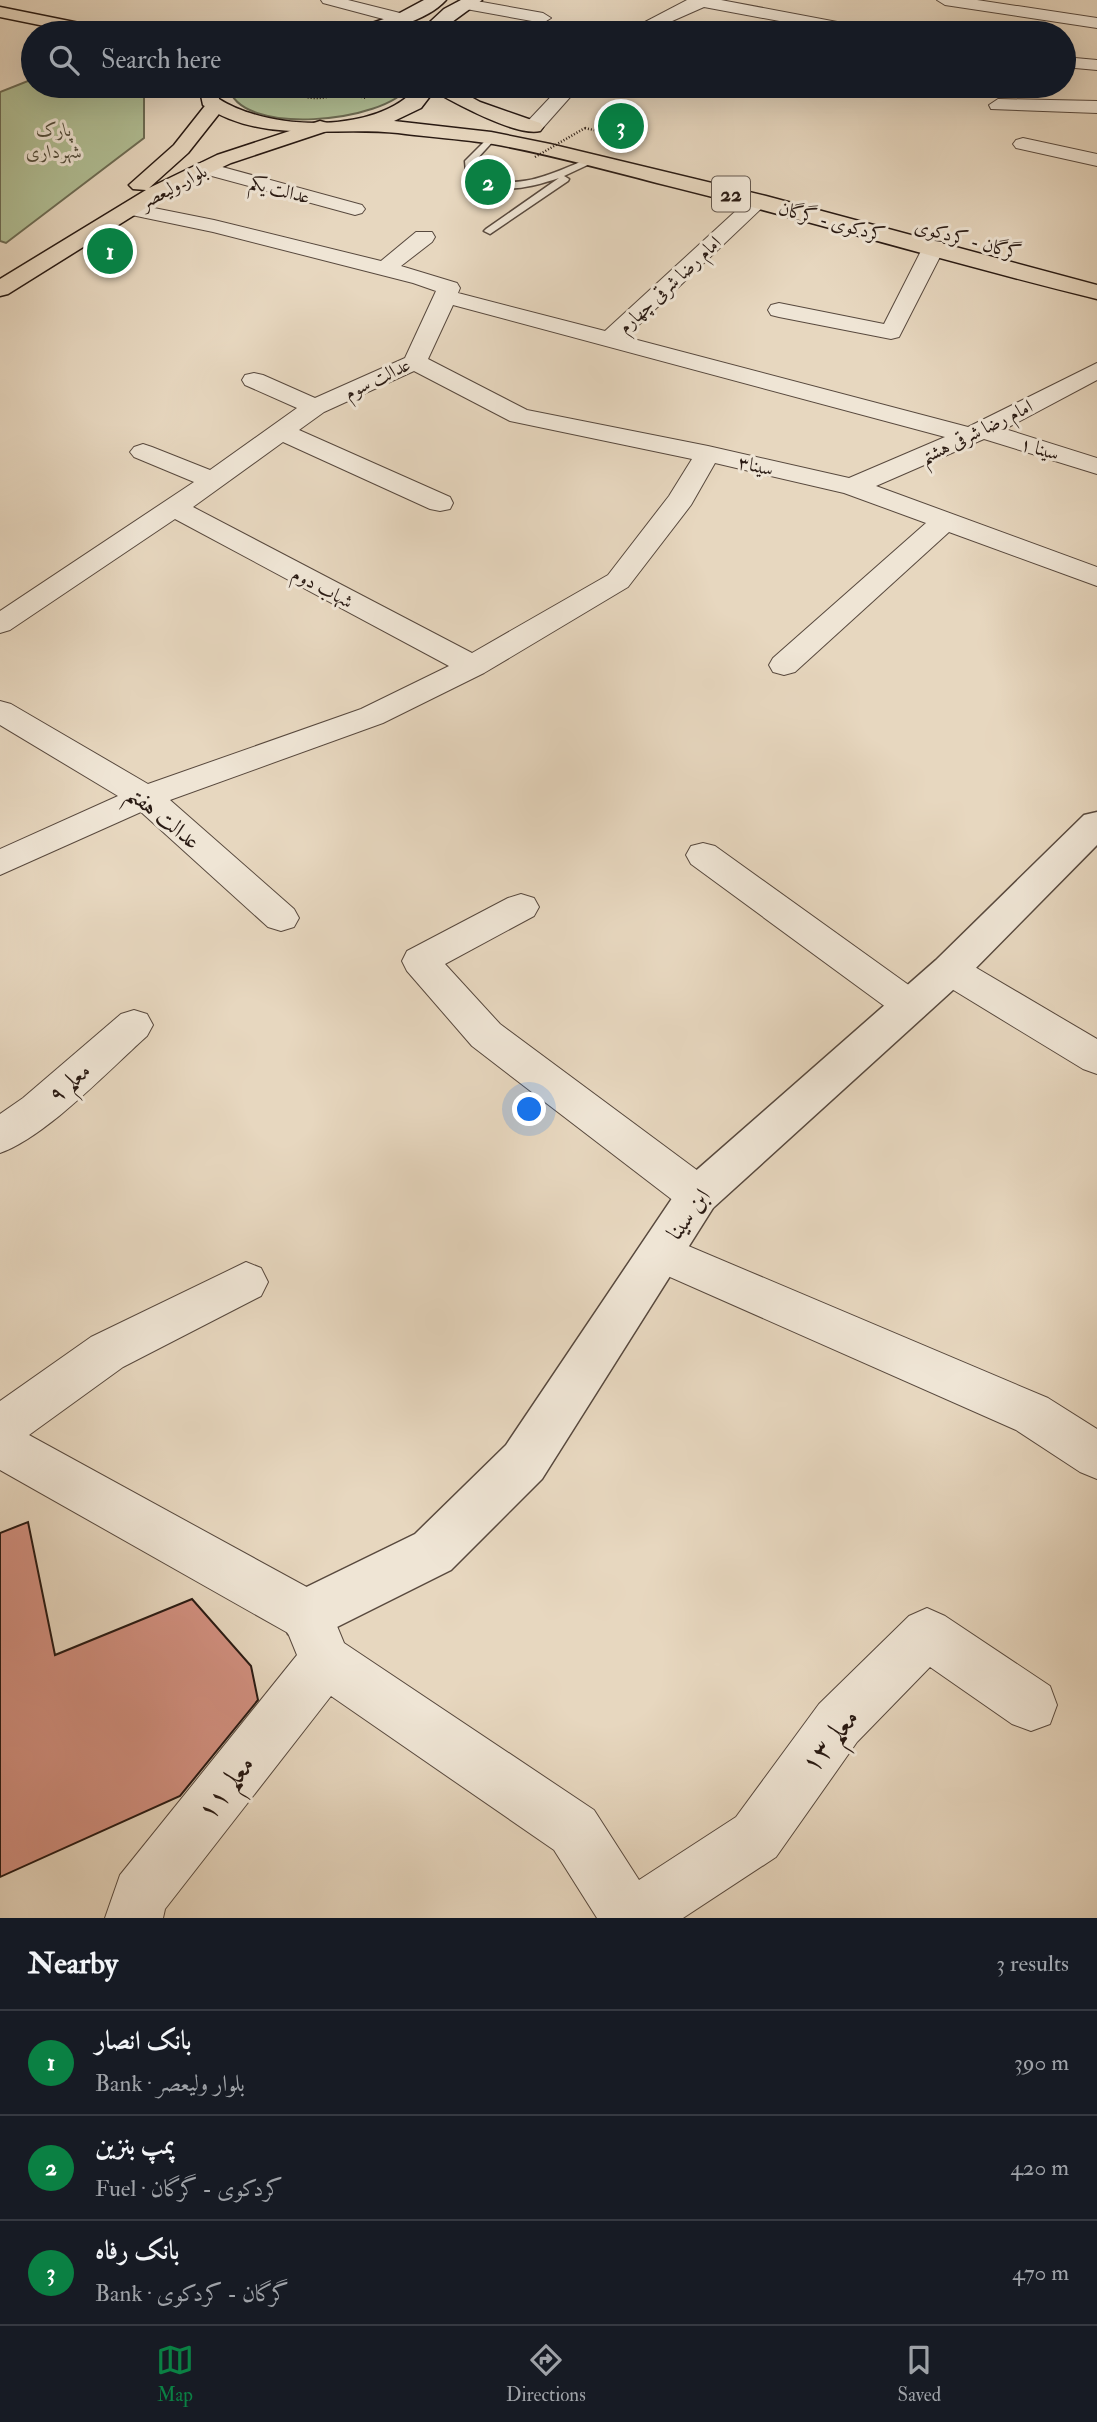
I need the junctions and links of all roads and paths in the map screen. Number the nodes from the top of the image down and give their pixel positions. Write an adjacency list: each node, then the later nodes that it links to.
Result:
1 (330, 0): 10 (street)
2 (437, 0): 10 (street)
3 (945, 0): 16 (street)
4 (1079, 0): 8 (street)
5 (701, 1): 14 (street); 15 (street)
6 (469, 2): 9 (street); 13 (street)
7 (0, 12): 11 (main road)
8 (1097, 17)
9 (543, 18)
10 (402, 19): 12 (street)
11 (45, 21)
12 (396, 21)
13 (443, 21)
14 (662, 21)
15 (806, 21)
16 (1097, 23)
17 (0, 25): 18 (main road)
18 (21, 29)
19 (1076, 63): 20 (street)
20 (1097, 65)
21 (205, 98): 34 (main road, بلوار ولیعصر)
22 (214, 98): 29 (main road, 22)
23 (419, 98): 28 (main road, 22)
24 (459, 98): 30 (main road, گرگان - کردکوی / 22)
25 (560, 98): 30 (street)
26 (998, 105): 27 (street)
27 (1097, 107)
28 (359, 123): 29 (main road, 22); 32 (main road, کردکوی - گرگان / 22)
29 (320, 127): 38 (main road, بلوار ولیعصر)
30 (533, 127): 47 (main road, گرگان - کردکوی / 22)
31 (606, 133): 35 (path, bridge)
32 (491, 138): 37 (main road, کردکوی - گرگان / 22); 37 (lane)
33 (1023, 144): 36 (street)
34 (181, 149): 38 (main road); 45 (main road, بلوار ولیعصر)
35 (535, 157)
36 (1097, 160)
37 (591, 161): 39 (main road, کردکوی - گرگان / 22); 42 (lane)
38 (214, 164): 40 (main road, بلوار ولیعصر); 41 (street, عدالت یکم)
39 (758, 201): 44 (main road, کردکوی - گرگان / 22); 52 (street, امام رضا شرقی چهارم)
40 (129, 209): 46 (street); 48 (main road, بلوار ولیعصر)
41 (355, 209)
42 (490, 231)
43 (424, 237): 46 (street)
44 (934, 247): 49 (main road, کردکوی - گرگان / 22); 51 (street)
45 (0, 269)
46 (385, 269): 50 (street)
47 (1097, 274)
48 (0, 289)
49 (1097, 292)
50 (445, 296): 52 (street, سینا ۱); 53 (street, عدالت سوم)
51 (779, 310)
52 (611, 338): 58 (street, سینا ۱)
53 (415, 362): 56 (street, عدالت سوم); 60 (street, سینا۳)
54 (1097, 370): 58 (street, امام رضا شرقی هشتم)
55 (254, 380): 56 (street)
56 (316, 407): 57 (street, عدالت سوم)
57 (279, 431): 62 (street, عدالت سوم); 64 (street)
58 (977, 433): 61 (street, سینا ۱); 63 (street, امام رضا شرقی هشتم)
59 (143, 452): 62 (street)
60 (708, 454): 63 (street, سینا۳); 70 (street)
61 (1097, 466)
62 (213, 480): 65 (street, عدالت سوم)
63 (852, 487): 66 (street, سینا۳)
64 (440, 503)
65 (174, 508): 68 (street, عدالت سوم); 70 (street, شهاب دوم)
66 (945, 520): 67 (street, سینا۳); 69 (street)
67 (1097, 577)
68 (0, 624)
69 (784, 665)
70 (473, 666): 72 (street)
71 (0, 711): 72 (street, عدالت هفتم)
72 (145, 797): 75 (street); 77 (street, عدالت هفتم)
73 (1097, 824): 78 (street, ابن سینا)
74 (703, 855): 79 (street)
75 (0, 863)
76 (521, 907): 83 (street)
77 (281, 918)
78 (950, 970): 79 (street, ابن سینا); 81 (street)
79 (911, 1006): 83 (street, ابن سینا)
80 (134, 1025): 82 (street, معلم ۹)
81 (1097, 1058)
82 (0, 1136)
83 (698, 1195): 84 (street, ابن سینا)
84 (660, 1253): 88 (street); 89 (street, ابن سینا)
85 (246, 1282): 86 (street)
86 (0, 1428)
87 (0, 1444): 89 (street, معلم ۱۳)
88 (1097, 1455)
89 (316, 1638): 91 (street, معلم ۱۱); 92 (street, معلم ۱۳)
90 (1031, 1705): 92 (street, معلم ۱۳)
91 (134, 1918)
92 (631, 1918)

